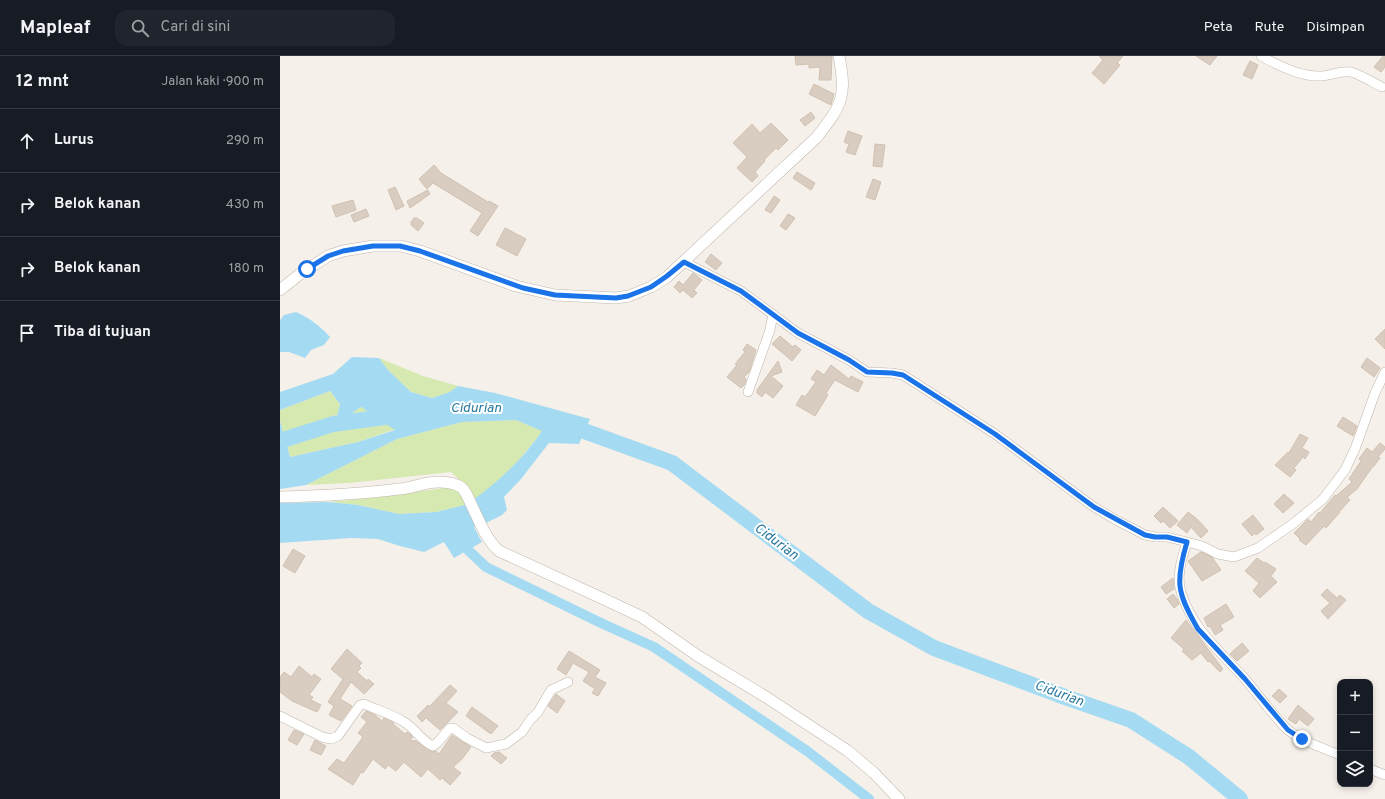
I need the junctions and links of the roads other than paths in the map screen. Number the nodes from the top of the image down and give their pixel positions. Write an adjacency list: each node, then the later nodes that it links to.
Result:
1 (839, 56): 4 (street)
2 (1261, 56): 3 (street)
3 (1382, 87)
4 (684, 262): 5 (street); 6 (street)
5 (280, 290)
6 (773, 314): 8 (street); 10 (street)
7 (1385, 372): 10 (street)
8 (748, 392)
9 (280, 497): 16 (street)
10 (1187, 542): 13 (street)
11 (568, 682): 12 (street)
12 (280, 716)
13 (1337, 754)
14 (1373, 770): 15 (street)
15 (1385, 775)
16 (898, 799)

